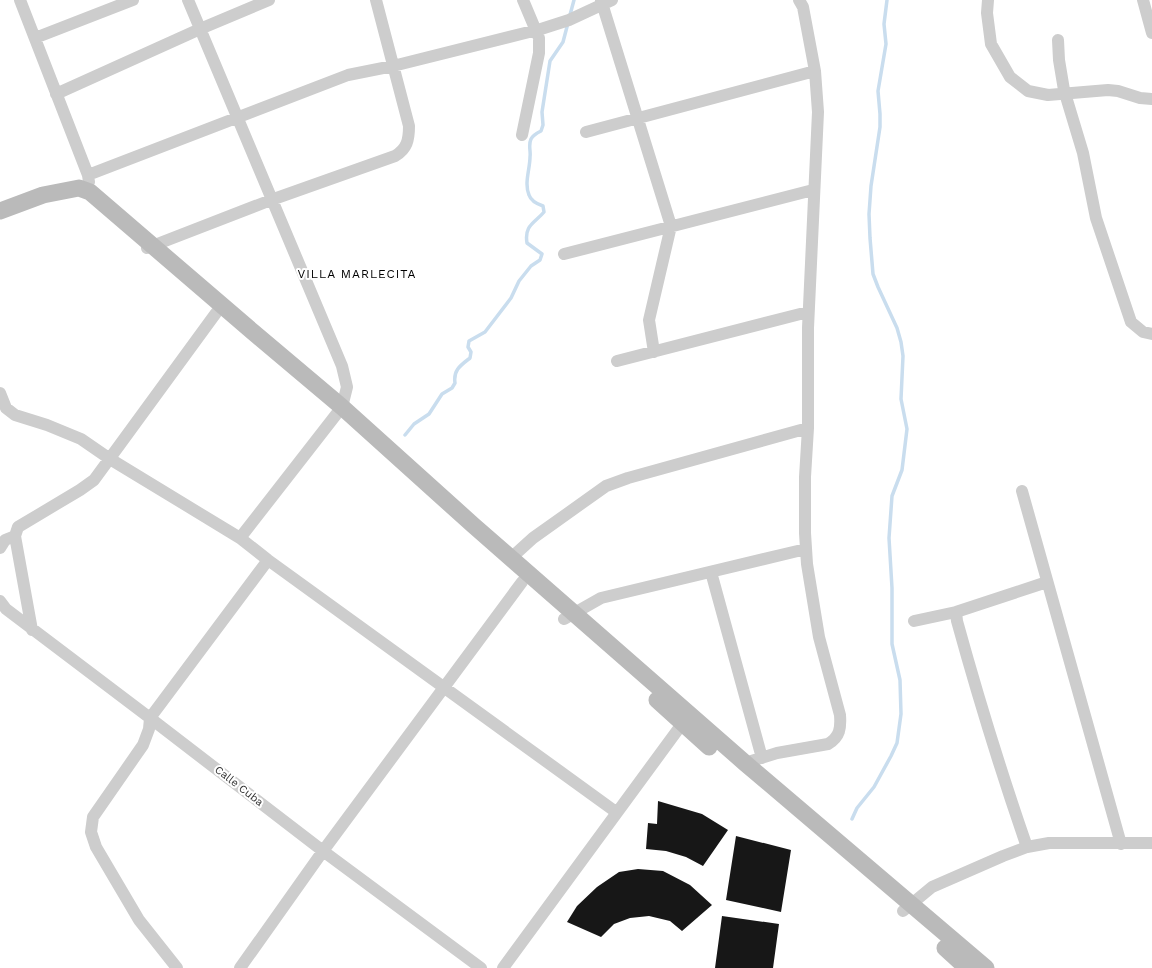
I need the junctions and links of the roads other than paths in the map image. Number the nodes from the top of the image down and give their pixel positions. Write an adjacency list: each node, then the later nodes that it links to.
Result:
1 (20, 0): 14 (street)
2 (133, 0): 14 (street)
3 (188, 0): 11 (street)
4 (269, 0): 11 (street)
5 (376, 0): 16 (street)
6 (523, 0): 12 (street)
7 (799, 0): 17 (street)
8 (988, 0): 18 (street)
9 (1143, 0): 13 (street)
10 (605, 2): 12 (street); 22 (street)
11 (200, 29): 19 (street); 21 (street)
12 (536, 30): 16 (street); 24 (street)
13 (1152, 34)
14 (35, 38): 19 (street)
15 (1058, 40): 18 (street)
16 (393, 66): 21 (street); 27 (street)
17 (814, 71): 22 (street); 26 (street)
18 (1065, 93): 20 (street); 34 (street)
19 (56, 94): 25 (street)
20 (1152, 99)
21 (237, 118): 25 (street); 27 (street)
22 (637, 118): 23 (street); 29 (street)
23 (586, 132)
24 (522, 135)
25 (89, 189): 28 (street); 30 (street)
26 (813, 190): 29 (street); 32 (street)
27 (271, 200): 30 (street); 38 (street)
28 (0, 211)
29 (671, 226): 31 (street); 35 (street)
30 (149, 247): 33 (street); 38 (street)
31 (564, 254)
32 (808, 312): 35 (street); 39 (street)
33 (216, 313): 38 (street); 40 (street)
34 (1152, 334)
35 (654, 352): 36 (street)
36 (617, 361)
37 (0, 393): 40 (street)
38 (339, 411): 43 (street); 46 (street); 49 (street)
39 (808, 428): 45 (street); 46 (street)
40 (110, 459): 42 (street); 43 (street)
41 (1022, 491): 50 (street)
42 (15, 536): 44 (street); 55 (street)
43 (240, 538): 47 (street)
44 (0, 548)
45 (806, 549): 48 (street); 59 (street)
46 (511, 558): 53 (street)
47 (268, 560): 56 (street); 57 (street)
48 (711, 572): 53 (street); 59 (street)
49 (522, 582): 53 (street); 56 (street)
50 (1047, 582): 52 (street); 63 (street)
51 (0, 601): 55 (street, Calle Cuba)
52 (956, 612): 54 (street); 64 (street)
53 (569, 616): 58 (street); 60 (street)
54 (914, 621)
55 (32, 630): 57 (street, Calle Cuba)
56 (444, 687): 61 (street); 65 (street)
57 (150, 718): 65 (street, Calle Cuba); 67 (street)
58 (682, 724): 61 (street); 66 (street)
59 (762, 758): 60 (street)
60 (744, 763): 66 (street)
61 (616, 812): 70 (street)
62 (1152, 843): 63 (street)
63 (1121, 844): 64 (street)
64 (1027, 847): 66 (street)
65 (323, 850): 68 (street); 69 (street, Calle Cuba)
66 (907, 908): 71 (street); 72 (street)
67 (177, 968)
68 (240, 968)
69 (481, 968)
70 (503, 968)
71 (967, 968)
72 (986, 968)

